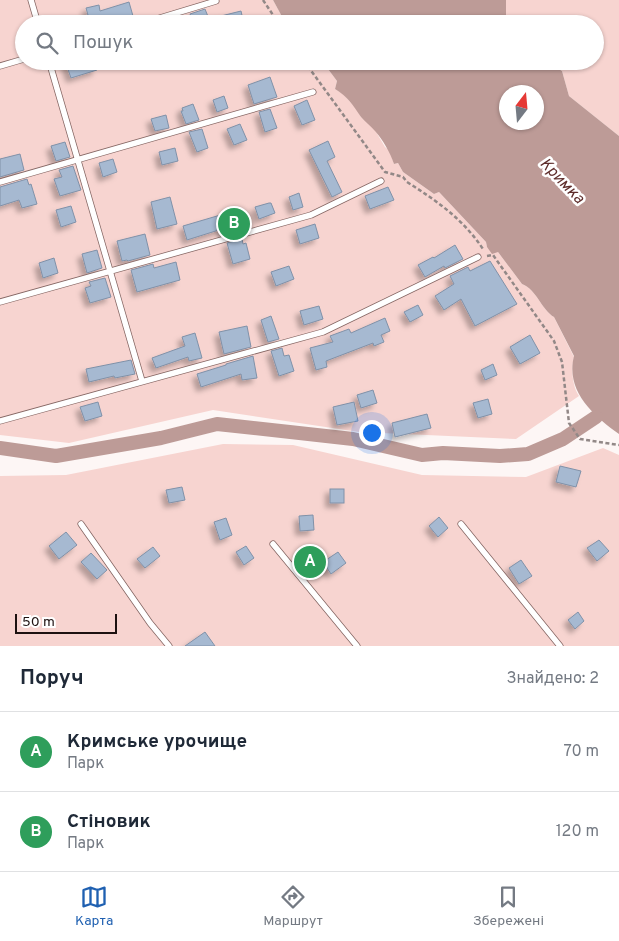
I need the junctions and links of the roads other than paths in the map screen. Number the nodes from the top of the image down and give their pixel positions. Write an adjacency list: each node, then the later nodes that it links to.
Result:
1 (31, 0): 3 (lane)
2 (216, 1): 4 (lane)
3 (35, 15)
4 (170, 15)
5 (15, 62): 6 (lane)
6 (0, 66)
7 (53, 70): 9 (lane)
8 (312, 92): 9 (lane)
9 (78, 159): 11 (lane); 13 (lane)
10 (381, 181): 13 (lane)
11 (0, 182)
12 (478, 257): 15 (lane)
13 (111, 271): 14 (lane); 15 (lane)
14 (0, 302)
15 (142, 381): 16 (lane)
16 (0, 421)
17 (81, 524): 20 (lane)
18 (461, 524): 22 (lane)
19 (273, 544): 21 (lane)
20 (169, 646)
21 (357, 646)
22 (560, 646)

